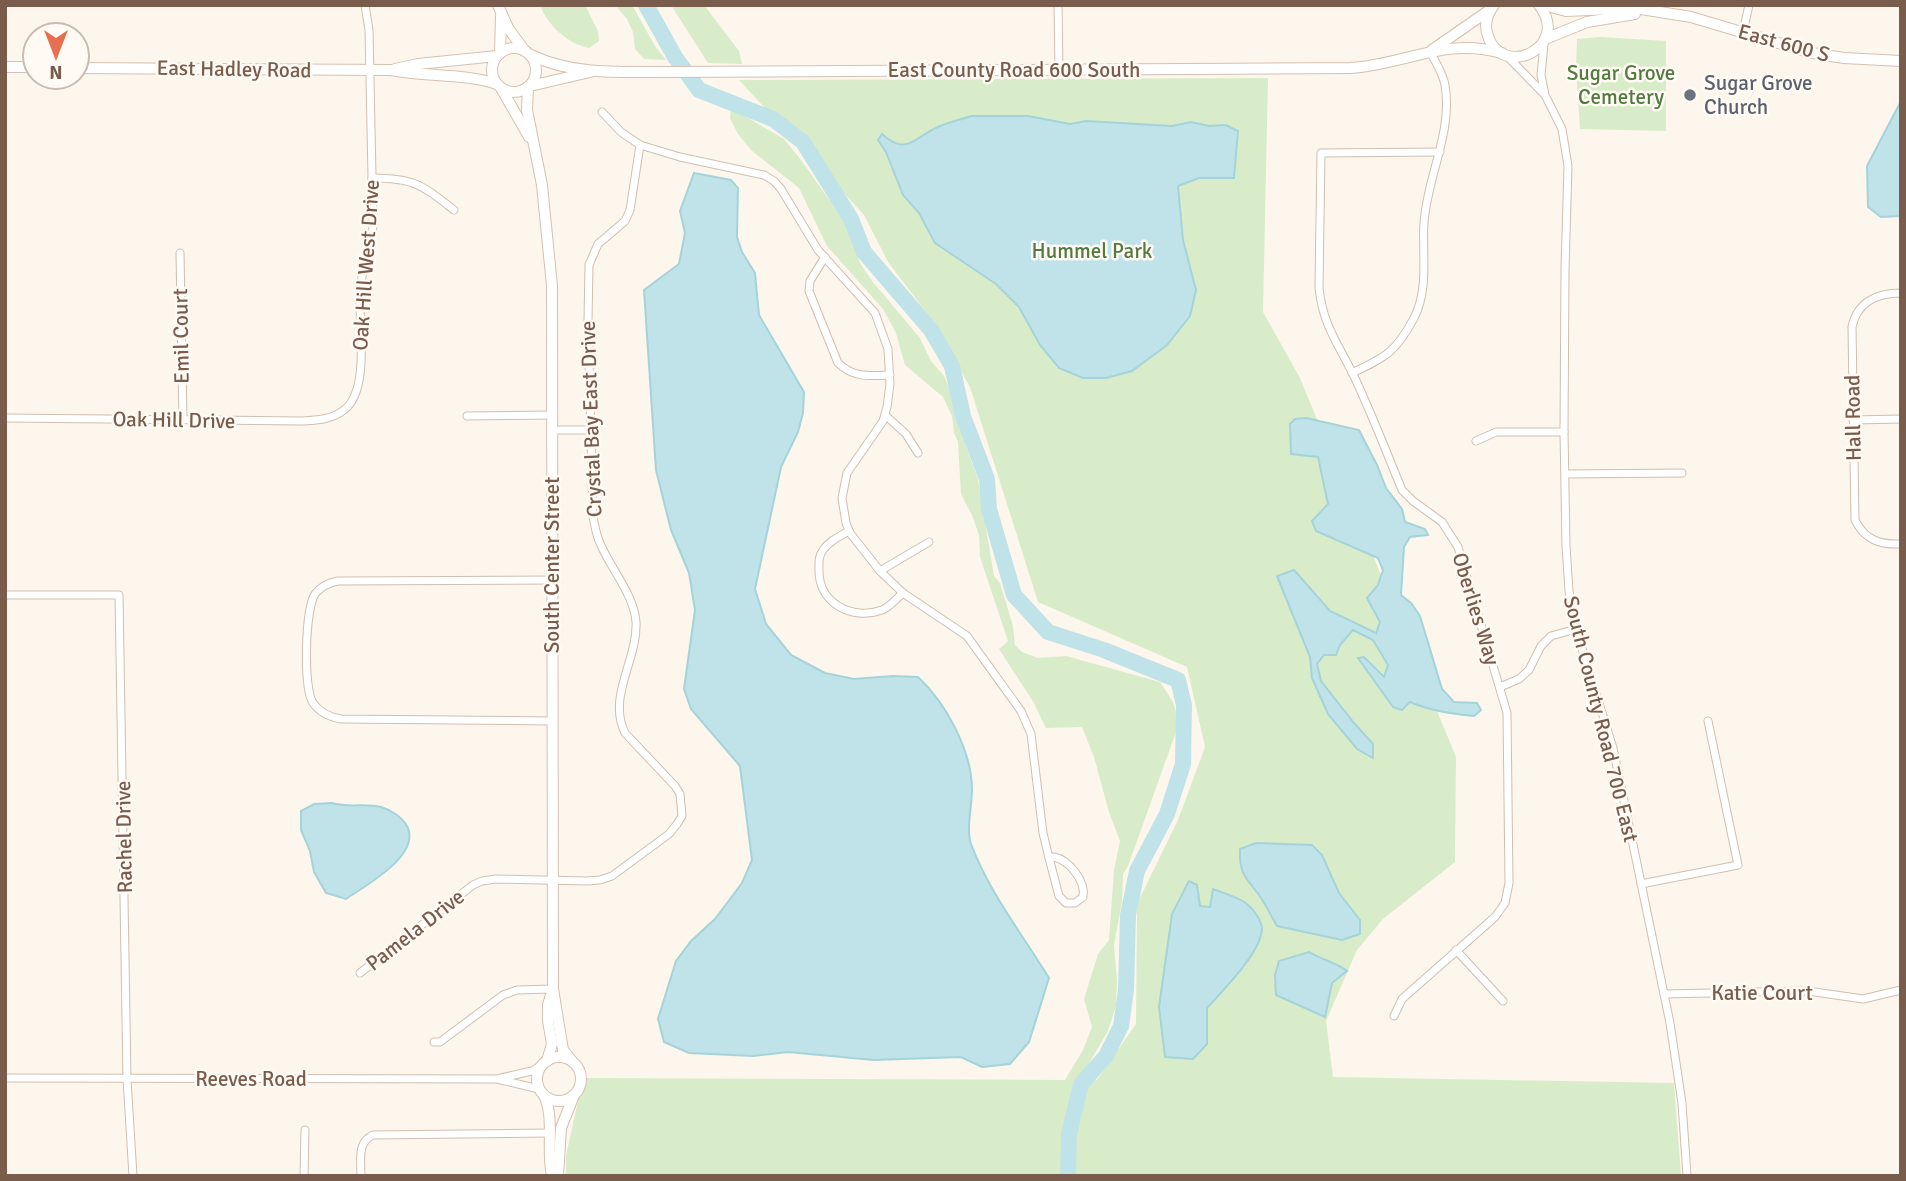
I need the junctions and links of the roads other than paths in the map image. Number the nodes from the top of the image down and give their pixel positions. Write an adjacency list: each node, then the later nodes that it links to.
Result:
1 (365, 5): 17 (street, Oak Hill West Drive)
2 (1058, 5): 16 (street)
3 (1542, 5): 7 (street); 9 (street)
4 (1749, 5): 8 (street)
5 (1493, 7): 10 (street, East County Road 600 South); 12 (street)
6 (500, 9): 11 (street); 13 (street)
7 (1670, 14): 8 (street, East 600 S); 9 (street)
8 (1743, 32): 14 (street, East 600 S)
9 (1545, 40): 12 (street); 22 (street, South County Road 700 East)
10 (1430, 51): 12 (street, East County Road 600 South); 16 (street, East County Road 600 South); 26 (street)
11 (528, 53): 13 (street); 19 (street, East County Road 600 South); 21 (street)
12 (1504, 54): 22 (street, South County Road 700 East)
13 (498, 55): 18 (street, East Hadley Road); 20 (street)
14 (1901, 61)
15 (91, 68): 17 (street, East Hadley Road)
16 (1059, 69): 19 (street, East County Road 600 South)
17 (370, 70): 18 (street, East Hadley Road); 27 (street, Oak Hill West Drive)
18 (391, 70): 20 (street, East Hadley Road)
19 (596, 71): 21 (street, East County Road 600 South)
20 (499, 86): 21 (street); 24 (street, South Center Street)
21 (529, 86): 24 (street, South Center Street)
22 (1545, 94): 44 (street, South County Road 700 East)
23 (602, 112): 25 (street)
24 (532, 142): 35 (street, South Center Street)
25 (640, 145): 30 (street); 43 (street, Crystal Bay East Drive)
26 (1440, 152): 32 (street); 32 (street, Oberlies Way)
27 (372, 177): 28 (street); 34 (street, Oak Hill West Drive)
28 (454, 210)
29 (180, 253): 40 (street, Emil Court)
30 (825, 257): 33 (street); 33 (street)
31 (1901, 293): 41 (street, Hall Road)
32 (1352, 373): 57 (street, Oberlies Way)
33 (890, 375): 36 (street)
34 (341, 412): 40 (street, Oak Hill Drive)
35 (553, 415): 37 (street); 42 (street, South Center Street)
36 (885, 415): 46 (street); 49 (street)
37 (467, 416)
38 (5, 418): 40 (street, Oak Hill Drive)
39 (1901, 419): 41 (street)
40 (183, 420)
41 (1853, 420): 51 (street, Hall Road)
42 (553, 430): 43 (street); 53 (street, South Center Street)
43 (590, 430): 61 (street, Crystal Bay East Drive)
44 (1564, 432): 45 (street); 48 (street, South County Road 700 East)
45 (1476, 442)
46 (918, 453)
47 (1682, 472): 48 (street)
48 (1566, 474): 56 (street, South County Road 700 East)
49 (849, 531): 52 (street); 54 (street)
50 (929, 542): 52 (street)
51 (1901, 544)
52 (880, 571): 54 (street)
53 (552, 580): 58 (street, South Center Street); 58 (street)
54 (903, 593): 60 (street)
55 (5, 595): 74 (street, Rachel Drive)
56 (1576, 629): 57 (street); 62 (street, South County Road 700 East)
57 (1500, 687): 63 (street, Oberlies Way)
58 (552, 720): 61 (street, South Center Street)
59 (1708, 722): 62 (street)
60 (1049, 858): 60 (street)
61 (553, 880): 64 (street, Pamela Drive); 65 (street, South Center Street)
62 (1641, 884): 67 (street, South County Road 700 East)
63 (1456, 950): 68 (street); 69 (street, Oberlies Way)
64 (359, 973)
65 (553, 989): 70 (street); 71 (street, South Center Street); 72 (street, South Center Street)
66 (1901, 990): 67 (street, Katie Court)
67 (1664, 994): 85 (street, South County Road 700 East)
68 (1503, 1001)
69 (1394, 1016)
70 (435, 1042)
71 (572, 1061): 72 (street); 77 (street)
72 (545, 1063): 75 (street, Reeves Road); 76 (street)
73 (5, 1077): 74 (street, Reeves Road)
74 (127, 1079): 75 (street, Reeves Road); 80 (street, Rachel Drive)
75 (497, 1079): 76 (street, Reeves Road)
76 (541, 1092): 77 (street); 79 (street)
77 (574, 1095): 84 (street)
78 (305, 1130): 81 (street)
79 (549, 1133): 82 (street); 83 (street)
80 (133, 1176)
81 (304, 1176)
82 (361, 1176)
83 (552, 1176)
84 (558, 1176)
85 (1687, 1176)

